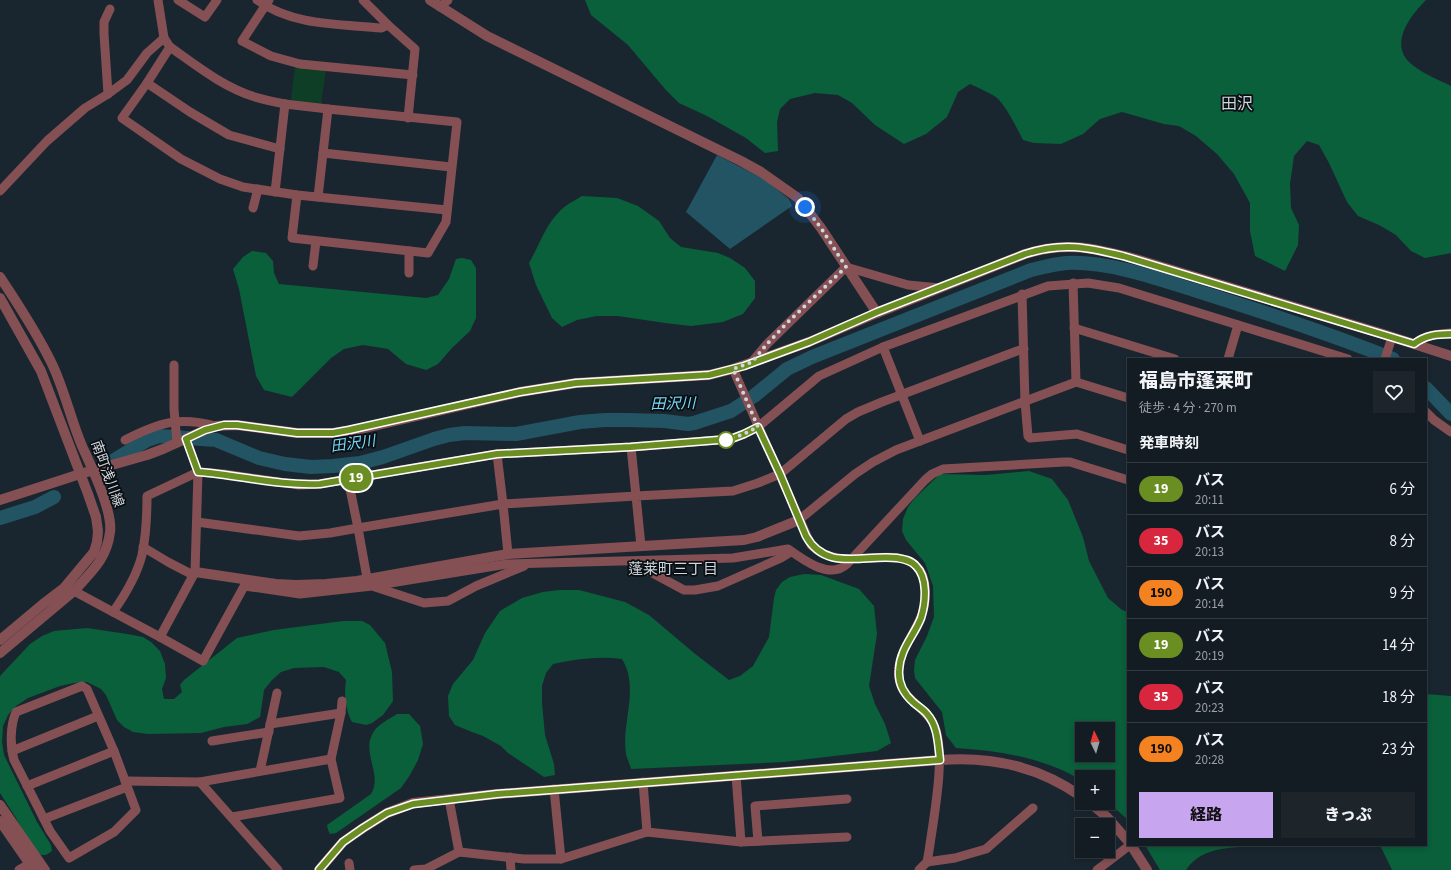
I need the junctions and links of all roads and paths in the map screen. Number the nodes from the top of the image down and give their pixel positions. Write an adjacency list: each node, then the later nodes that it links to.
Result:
1 (158, 0): 11 (street)
2 (178, 0): 3 (street)
3 (217, 0)
4 (257, 0): 7 (street)
5 (363, 0): 10 (street)
6 (430, 0): 8 (street)
7 (267, 3): 10 (street); 13 (street)
8 (444, 3): 32 (street)
9 (110, 9): 15 (street)
10 (388, 25): 13 (street)
11 (164, 38): 12 (street); 15 (street)
12 (170, 47): 14 (street); 16 (street)
13 (413, 75): 18 (street)
14 (147, 83): 19 (street); 22 (street)
15 (108, 94): 23 (street)
16 (285, 104): 17 (street); 19 (street)
17 (328, 109): 18 (street); 20 (street)
18 (408, 118): 21 (street)
19 (280, 149): 24 (street)
20 (323, 153): 21 (street); 26 (street)
21 (451, 167): 28 (street)
22 (258, 189): 24 (street); 27 (street)
23 (0, 191)
24 (275, 192): 25 (street)
25 (297, 195): 26 (street); 29 (street)
26 (318, 197): 28 (street)
27 (253, 208)
28 (447, 210): 30 (street)
29 (316, 241): 30 (street); 31 (street)
30 (410, 251): 33 (street)
31 (313, 266)
32 (846, 267): 36 (street); 39 (street); 52 (street)
33 (409, 273)
34 (0, 276): 70 (street, 南町浅川線)
35 (1073, 283): 37 (street); 40 (street); 41 (street)
36 (940, 288): 39 (street); 43 (street)
37 (1022, 294): 45 (street); 46 (street)
38 (0, 298): 72 (street, 南町浅川線)
39 (877, 312): 52 (street)
40 (1238, 325): 49 (street); 50 (street)
41 (1074, 328): 48 (street); 55 (street)
42 (1451, 334): 44 (street)
43 (1392, 337): 44 (street); 51 (street)
44 (1414, 344): 47 (street)
45 (883, 347): 56 (street); 62 (street)
46 (1024, 350): 56 (street); 58 (street)
47 (1451, 356)
48 (1172, 358)
49 (1228, 358)
50 (1345, 358)
51 (1385, 358)
52 (752, 362): 54 (street)
53 (174, 365): 60 (street)
54 (733, 369): 61 (street); 62 (street)
55 (1076, 382): 57 (street); 58 (street)
56 (901, 395): 66 (street); 73 (street)
57 (1127, 398)
58 (1025, 402): 66 (street); 68 (street)
59 (1427, 413): 63 (street)
60 (175, 422): 61 (street); 64 (street); 65 (street)
61 (216, 426): 65 (street)
62 (758, 427): 67 (street); 73 (street)
63 (1451, 432)
64 (124, 440)
65 (181, 441): 70 (street); 71 (street)
66 (920, 441): 79 (street)
67 (631, 447): 69 (street); 76 (street)
68 (1127, 450)
69 (497, 454): 74 (street); 78 (street)
70 (93, 470): 72 (street); 92 (street, 南町浅川線)
71 (198, 472): 74 (street); 80 (street); 83 (street)
72 (80, 474): 77 (street); 95 (street, 南町浅川線)
73 (780, 474): 76 (street); 79 (street)
74 (348, 479): 81 (street)
75 (1127, 480): 86 (street)
76 (636, 496): 78 (street); 82 (street)
77 (0, 500)
78 (503, 504): 81 (street); 85 (street)
79 (799, 520): 82 (street); 86 (street)
80 (197, 522): 81 (street); 89 (street)
81 (358, 528): 90 (street)
82 (641, 546): 85 (street)
83 (143, 547): 89 (street); 93 (street)
84 (791, 552): 86 (street); 87 (street); 87 (street)
85 (508, 554): 90 (street)
86 (852, 559): 106 (street)
87 (630, 562): 88 (street)
88 (529, 564): 90 (street); 90 (street)
89 (194, 573): 91 (street); 94 (street)
90 (370, 582): 91 (street)
91 (247, 583): 94 (street)
92 (74, 590): 93 (street); 96 (street, 南町浅川線)
93 (113, 612): 94 (street)
94 (160, 637)
95 (0, 640)
96 (0, 653)
97 (277, 693): 101 (street)
98 (342, 701): 99 (street)
99 (341, 713): 101 (street); 105 (street)
100 (98, 716): 103 (street); 103 (street); 104 (street)
101 (270, 728): 102 (street); 107 (street)
102 (212, 741)
103 (12, 751): 112 (street)
104 (114, 751): 111 (street); 112 (street)
105 (331, 759): 107 (street); 120 (street)
106 (940, 760): 108 (street); 114 (street); 133 (street)
107 (260, 771): 109 (street)
108 (736, 775): 110 (street); 127 (street)
109 (200, 782): 111 (street); 120 (street)
110 (643, 782): 113 (street); 123 (street)
111 (126, 784): 121 (street); 121 (street)
112 (27, 786): 121 (street)
113 (554, 789): 115 (street); 132 (street)
114 (1075, 792)
115 (449, 799): 130 (street); 139 (street)
116 (847, 799): 126 (street)
117 (0, 805): 134 (street)
118 (1033, 808): 133 (street)
119 (1098, 810): 125 (street)
120 (232, 817): 138 (street)
121 (44, 819)
122 (0, 821): 134 (street)
123 (647, 832): 127 (street); 132 (street)
124 (847, 836): 126 (street)
125 (1127, 840)
126 (758, 841): 127 (street)
127 (741, 842)
128 (1129, 846): 143 (street)
129 (1131, 846): 144 (street)
130 (459, 852): 131 (street); 135 (street)
131 (510, 857): 132 (street); 141 (street)
132 (561, 859)
133 (927, 862): 142 (street)
134 (34, 864): 136 (street); 137 (street)
135 (426, 869): 140 (street)
136 (19, 870)
137 (45, 870)
138 (278, 870)
139 (319, 870)
140 (414, 870)
141 (511, 870)
142 (919, 870)
143 (1097, 870)
144 (1147, 870)

